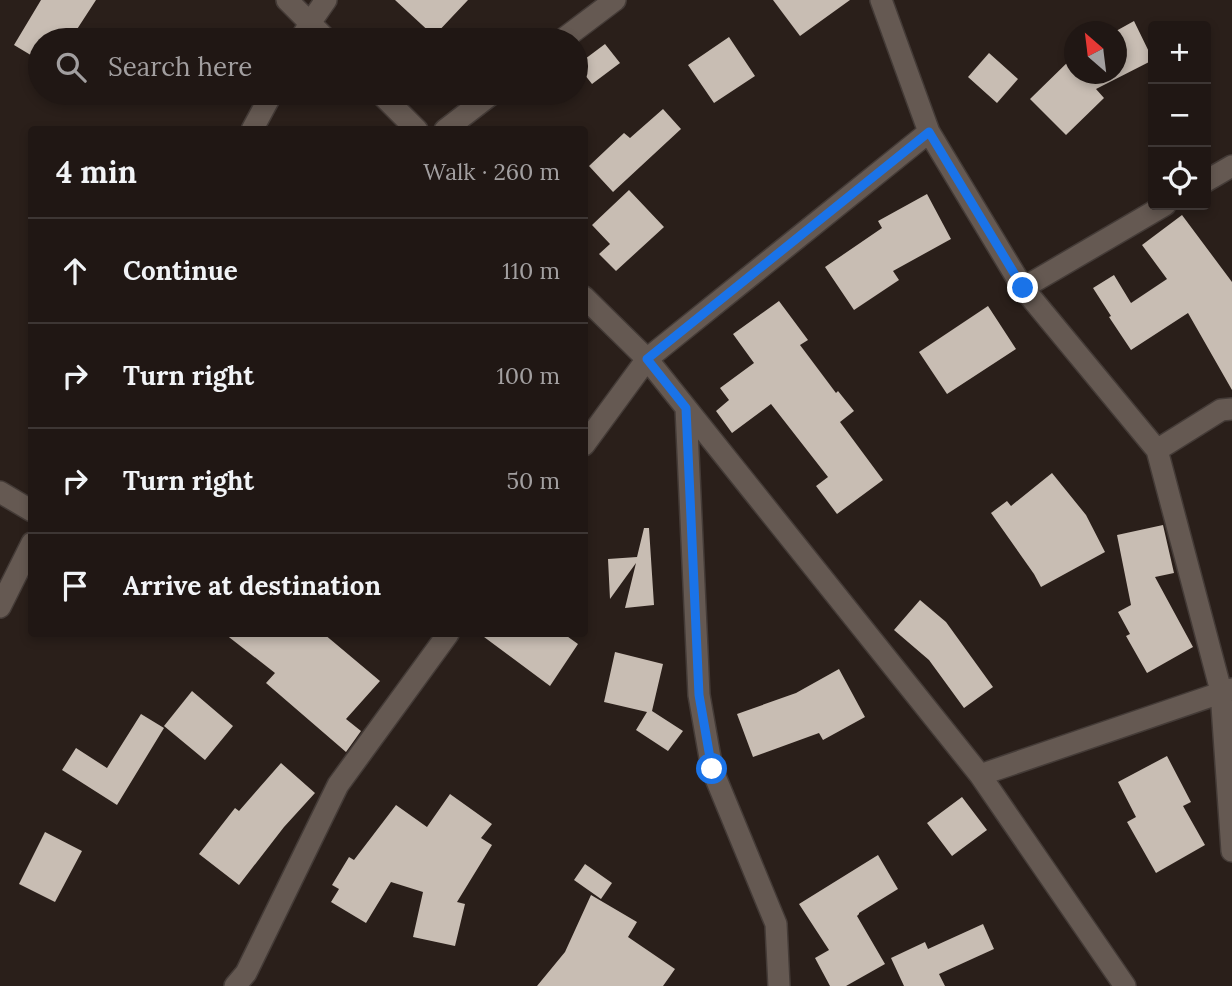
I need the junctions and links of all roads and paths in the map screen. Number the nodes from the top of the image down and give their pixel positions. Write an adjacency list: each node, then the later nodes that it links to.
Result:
1 (287, 0): 5 (street)
2 (326, 0): 6 (street)
3 (615, 0): 7 (street)
4 (881, 0): 14 (street)
5 (303, 28)
6 (307, 28)
7 (578, 28)
8 (266, 105): 11 (street)
9 (392, 105): 12 (street)
10 (478, 105): 13 (street)
11 (254, 126)
12 (413, 126)
13 (450, 126)
14 (929, 132): 18 (street); 20 (street)
15 (1232, 166): 16 (street)
16 (1211, 178)
17 (1156, 210): 18 (street)
18 (1023, 288): 24 (street)
19 (588, 301): 20 (street)
20 (647, 359): 21 (street); 23 (street)
21 (686, 408): 31 (street); 34 (street)
22 (1232, 409): 24 (street)
23 (588, 440)
24 (1157, 450): 30 (street)
25 (0, 492): 26 (street)
26 (28, 509)
27 (28, 551): 28 (street)
28 (0, 607)
29 (446, 637): 33 (street)
30 (1226, 690): 31 (street); 32 (street)
31 (980, 775): 35 (street)
32 (1232, 851)
33 (235, 986)
34 (779, 986)
35 (1125, 986)

